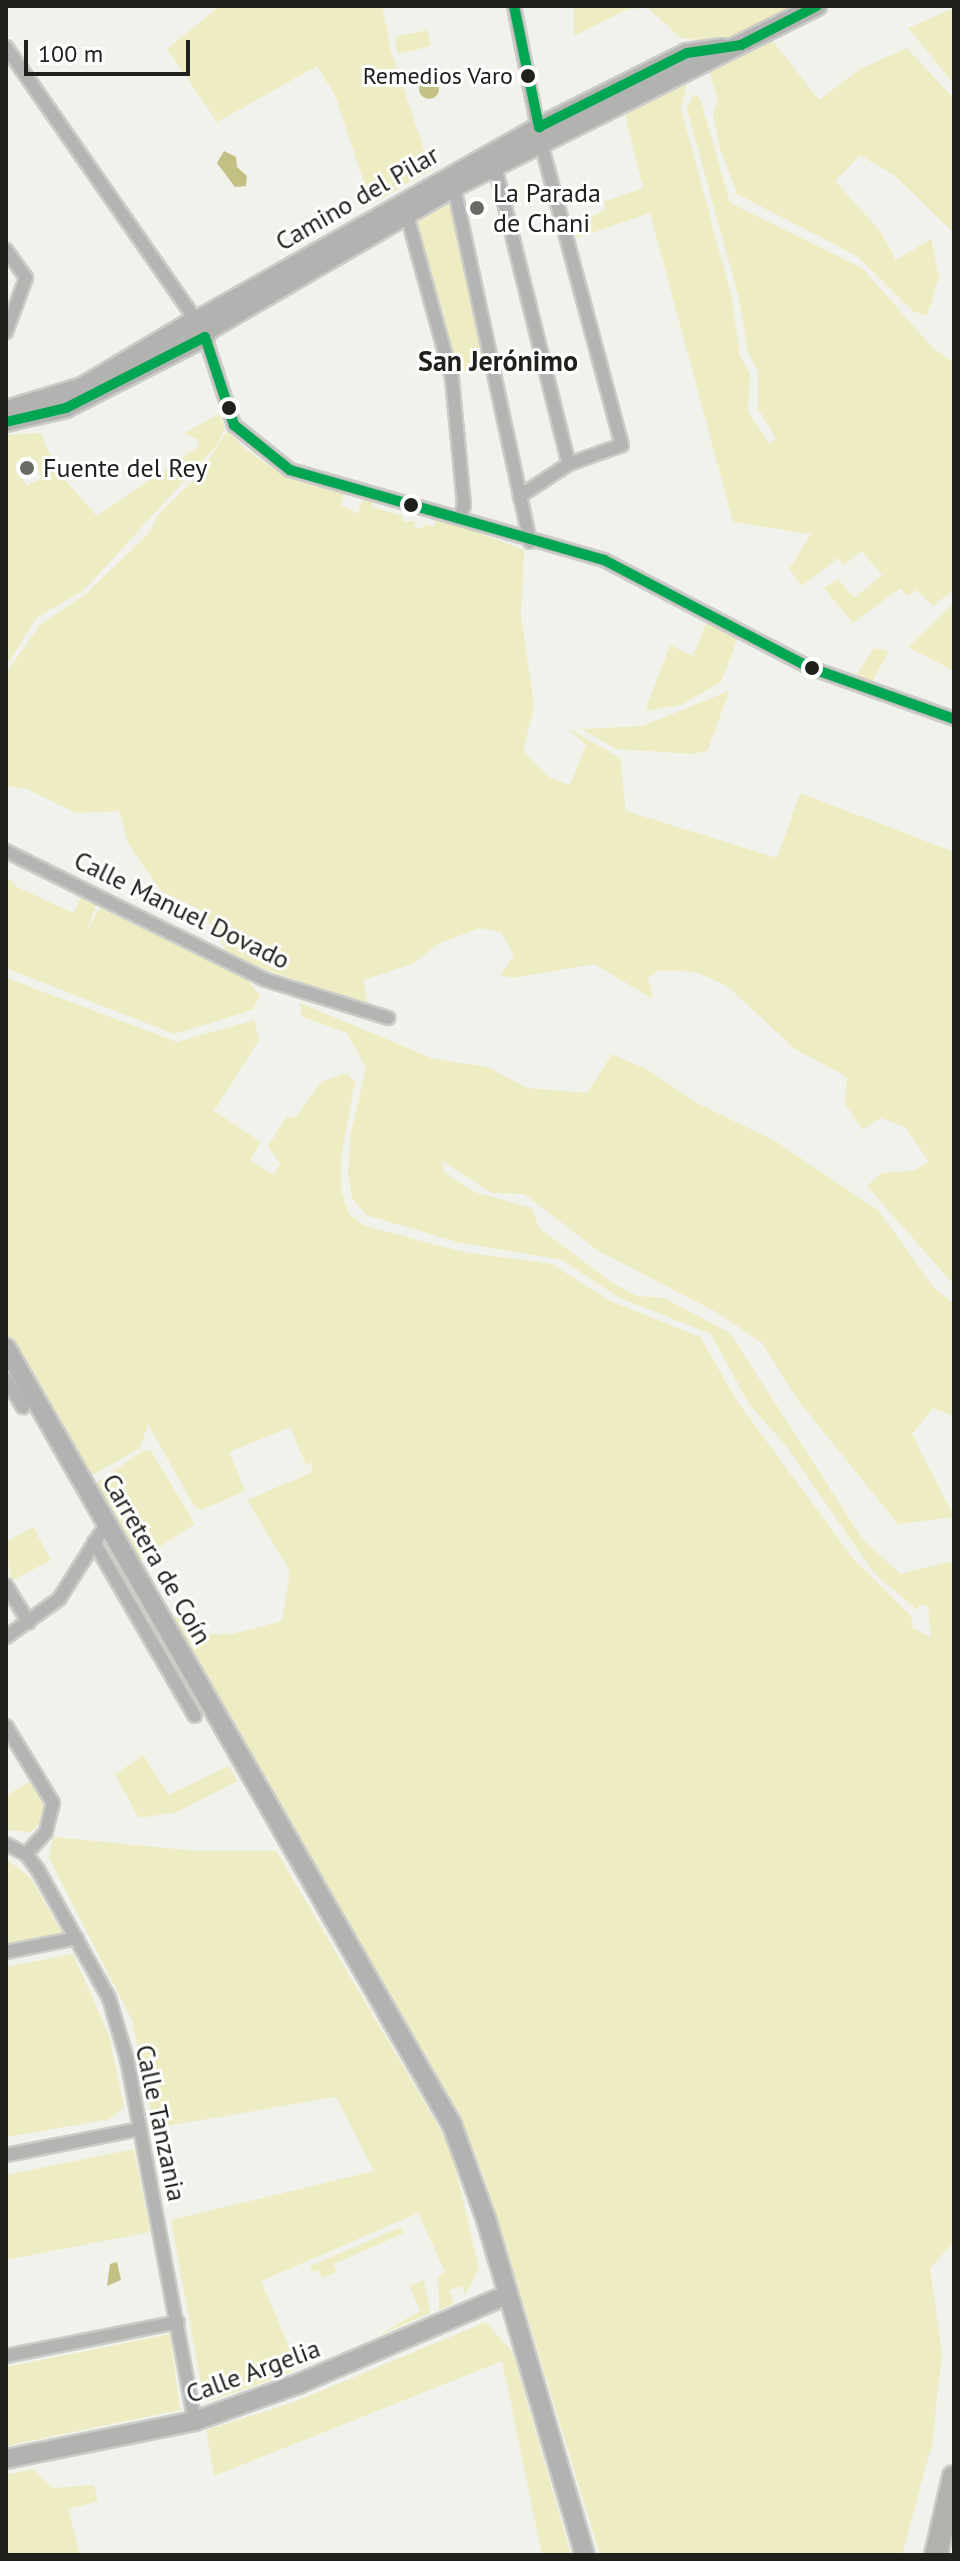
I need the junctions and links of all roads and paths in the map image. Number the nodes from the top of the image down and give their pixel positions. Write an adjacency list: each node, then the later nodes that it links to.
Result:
1 (514, 6): 4 (street)
2 (817, 6): 4 (street, Camino del Pilar)
3 (6, 47): 9 (street)
4 (540, 135): 5 (street, Camino del Pilar); 9 (street, Camino del Pilar); 13 (street)
5 (495, 166): 6 (street, Camino del Pilar); 13 (street)
6 (454, 187): 7 (street, Camino del Pilar); 14 (street)
7 (407, 215): 9 (street, Camino del Pilar); 15 (street)
8 (6, 250): 10 (street)
9 (199, 327): 11 (street, Camino del Pilar); 12 (street, Camino del Pilar); 15 (street)
10 (6, 332)
11 (6, 410)
12 (6, 422)
13 (569, 464): 14 (street)
14 (520, 496): 16 (street)
15 (460, 518): 16 (street)
16 (530, 542): 17 (street)
17 (954, 719)
18 (6, 851): 19 (street, Calle Manuel Dovado)
19 (388, 1018)
20 (6, 1348): 23 (street, Carretera de Coín)
21 (6, 1379): 22 (street)
22 (23, 1407)
23 (107, 1523): 24 (street); 36 (street, Carretera de Coín)
24 (94, 1542): 26 (street); 28 (street)
25 (6, 1585): 26 (street)
26 (29, 1623): 27 (street)
27 (6, 1637)
28 (195, 1716)
29 (6, 1726): 31 (street)
30 (6, 1844): 31 (street)
31 (26, 1854): 32 (street, Calle Tanzania)
32 (77, 1938): 33 (street); 34 (street, Calle Tanzania)
33 (6, 1952)
34 (140, 2129): 35 (street); 37 (street, Calle Tanzania)
35 (6, 2155)
36 (507, 2295): 39 (street, Calle Argelia); 42 (street, Carretera de Coín)
37 (178, 2322): 38 (street); 39 (street, Calle Tanzania)
38 (6, 2356)
39 (195, 2421): 40 (street, Calle Argelia)
40 (6, 2459)
41 (954, 2477): 43 (highway)
42 (585, 2555)
43 (936, 2555)

